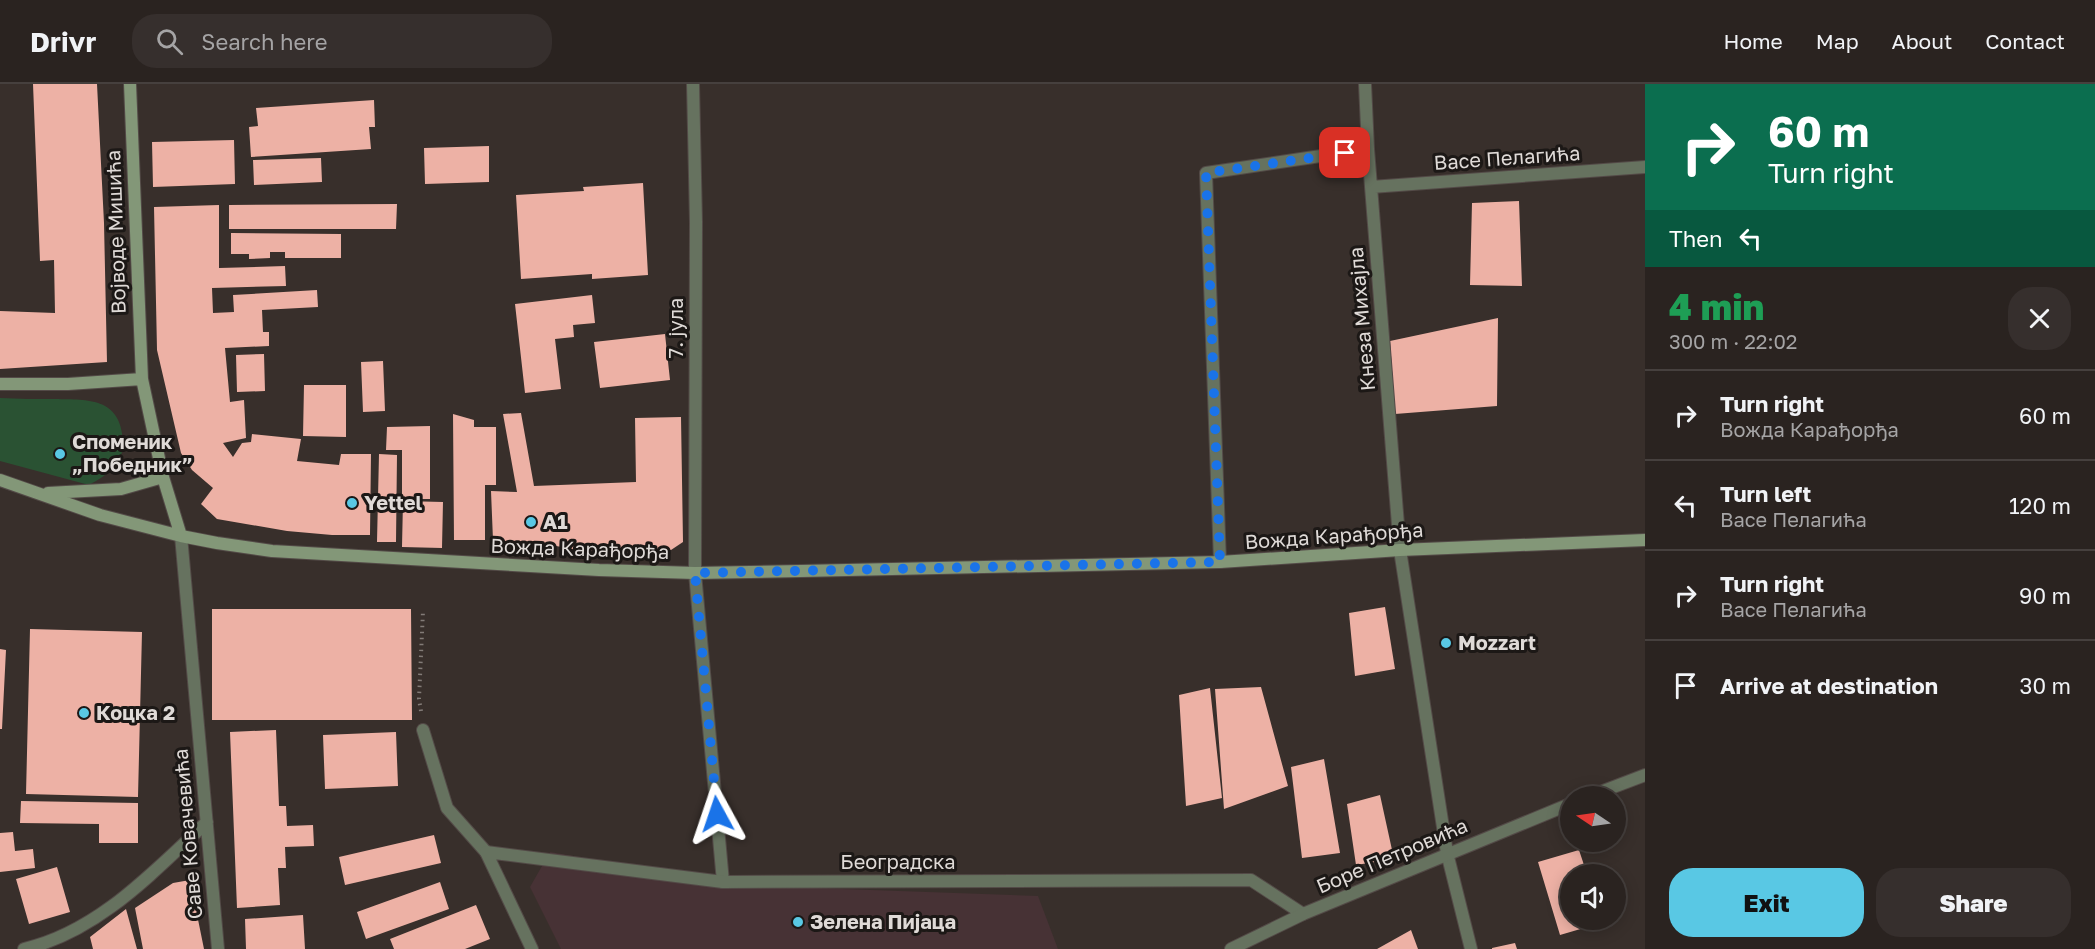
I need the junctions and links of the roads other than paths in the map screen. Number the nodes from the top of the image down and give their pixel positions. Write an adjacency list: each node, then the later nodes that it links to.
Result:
1 (130, 84): 7 (main road, Војводе Мишића)
2 (693, 84): 16 (street, 7. јула)
3 (1365, 84): 4 (street, Кнеза Михајла)
4 (1368, 150): 6 (street, Кнеза Михајла); 15 (street)
5 (1645, 167): 6 (street, Васе Пелагића)
6 (1371, 187): 14 (street, Кнеза Михајла)
7 (142, 379): 8 (main road); 9 (main road)
8 (0, 384)
9 (163, 477): 11 (main road); 12 (main road)
10 (0, 480): 11 (main road, Вожда Карађорђа)
11 (40, 493): 12 (main road, Вожда Карађорђа)
12 (181, 536): 16 (main road, Вожда Карађорђа); 21 (street, Саве Ковачевића)
13 (1645, 540): 14 (main road, Вожда Карађорђа)
14 (1400, 550): 15 (main road, Вожда Карађорђа); 23 (street, Кнеза Михајла)
15 (1220, 562): 16 (main road, Вожда Карађорђа)
16 (695, 573): 24 (street, 7. јула)
17 (423, 730): 22 (street)
18 (1645, 775): 19 (street)
19 (1616, 786)
20 (1560, 808): 23 (street, Боре Петровића)
21 (207, 822): 26 (street); 27 (street, Саве Ковачевића)
22 (486, 852): 24 (street, Београдска); 28 (street)
23 (1447, 853): 25 (street, Боре Петровића); 30 (street, Кнеза Михајла)
24 (723, 882): 25 (street, Београдска)
25 (1303, 914): 29 (street, Боре Петровића)
26 (24, 949)
27 (218, 949)
28 (532, 949)
29 (1231, 949)
30 (1471, 949)

